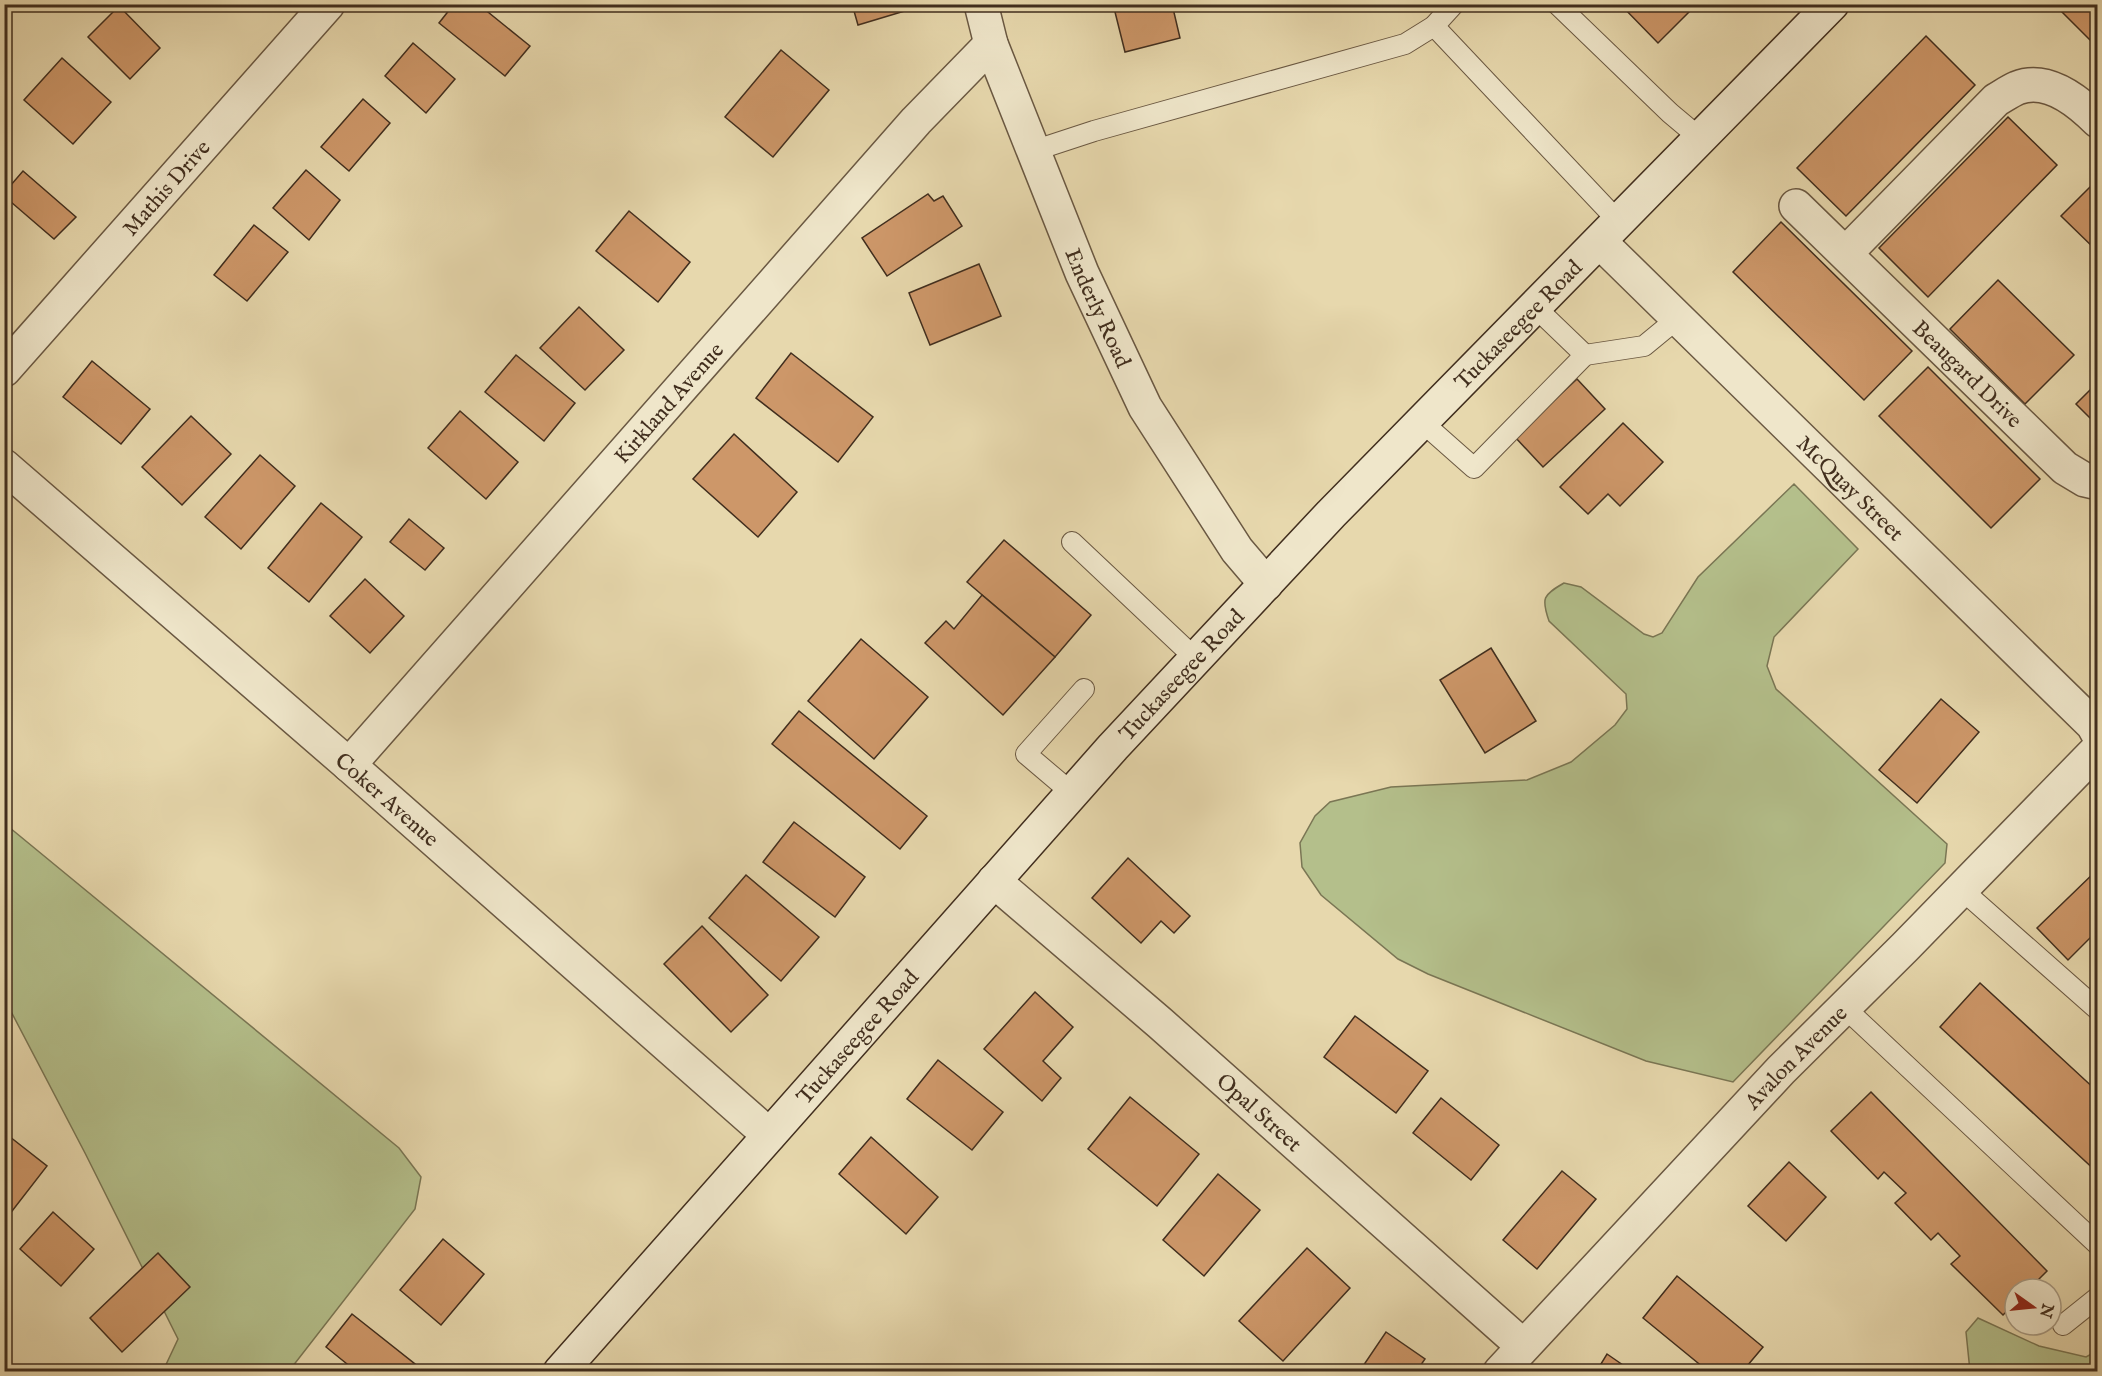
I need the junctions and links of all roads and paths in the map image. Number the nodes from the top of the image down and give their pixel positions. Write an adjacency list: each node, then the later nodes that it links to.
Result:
1 (328, 4): 17 (street, Mathis Drive)
2 (981, 4): 7 (street, Enderly Road)
3 (1454, 4): 6 (lane)
4 (1557, 4): 9 (lane)
5 (1832, 4): 9 (street, Tuckaseegee Road)
6 (1434, 26): 10 (lane); 12 (lane)
7 (991, 44): 10 (street, Enderly Road); 27 (street, Kirkland Avenue)
8 (2097, 121): 13 (street)
9 (1701, 139): 12 (street, Tuckaseegee Road)
10 (1033, 151): 22 (street, Enderly Road)
11 (1796, 206): 13 (street, Beaugard Drive)
12 (1610, 232): 14 (street, Tuckaseegee Road); 15 (street, McQuay Street)
13 (1846, 253): 20 (street, Beaugard Drive)
14 (1535, 307): 16 (lane); 18 (street, Tuckaseegee Road)
15 (1678, 318): 16 (lane); 25 (street, McQuay Street)
16 (1585, 355): 18 (lane)
17 (4, 370)
18 (1422, 422): 22 (street, Tuckaseegee Road)
19 (4, 466): 27 (street, Coker Avenue)
20 (2097, 483)
21 (1072, 542): 23 (lane)
22 (1266, 584): 23 (street, Tuckaseegee Road)
23 (1196, 659): 28 (street, Tuckaseegee Road)
24 (1084, 689): 28 (lane)
25 (2097, 734)
26 (2097, 749): 30 (street, Avalon Avenue)
27 (349, 765): 33 (street, Coker Avenue)
28 (1072, 793): 29 (street, Tuckaseegee Road)
29 (994, 881): 33 (street, Tuckaseegee Road); 37 (street, Opal Street)
30 (1961, 889): 31 (street, Avalon Avenue); 32 (lane)
31 (1844, 1007): 34 (lane); 37 (street, Avalon Avenue)
32 (2097, 1010)
33 (769, 1135): 38 (street, Tuckaseegee Road)
34 (2097, 1245)
35 (2097, 1297): 36 (lane)
36 (2064, 1325)
37 (1523, 1346): 39 (street, Avalon Avenue)
38 (560, 1371)
39 (1500, 1371)

